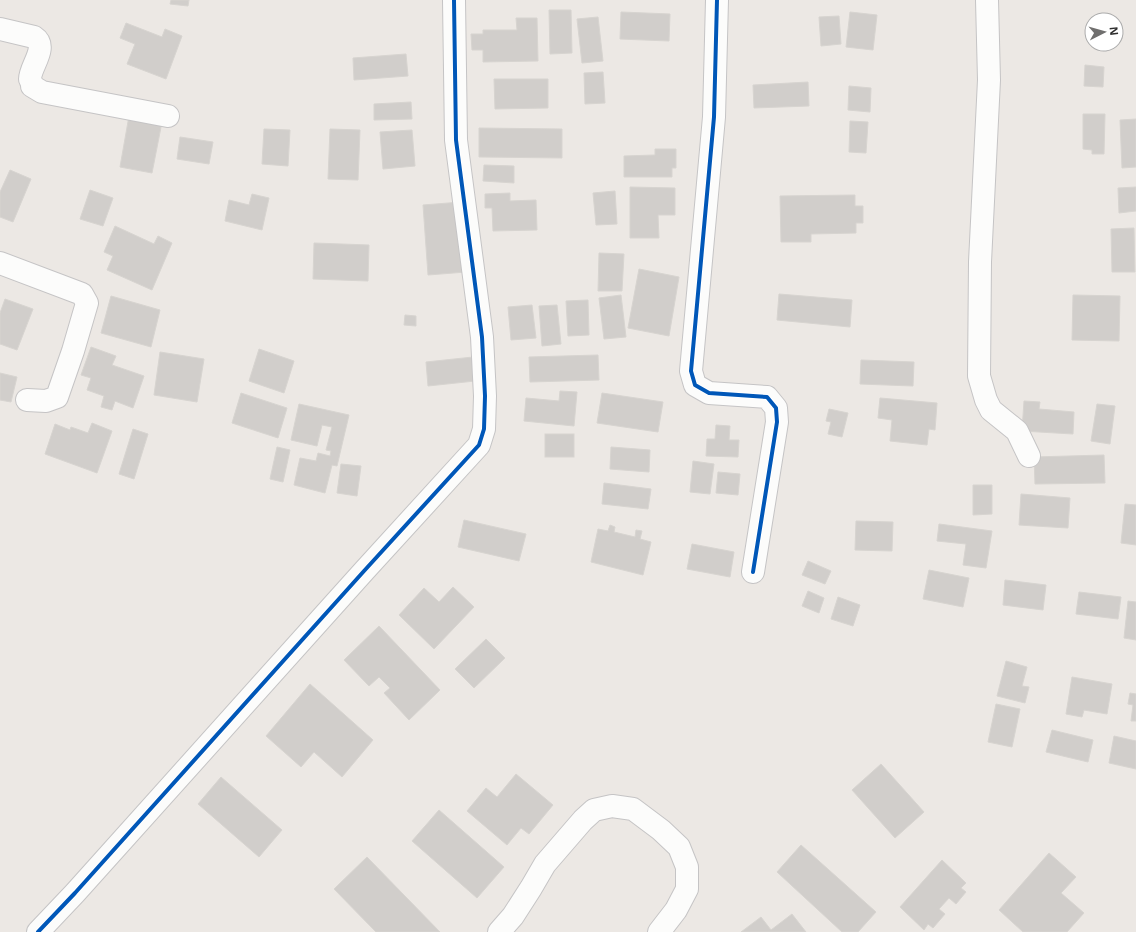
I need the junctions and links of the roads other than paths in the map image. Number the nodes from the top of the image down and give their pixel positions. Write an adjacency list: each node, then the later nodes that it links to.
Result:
1 (454, 0): 10 (street)
2 (717, 0): 9 (street)
3 (987, 0): 8 (street)
4 (0, 29): 5 (street)
5 (168, 116)
6 (0, 263): 7 (street)
7 (27, 400)
8 (1029, 456)
9 (753, 572)
10 (38, 932)
11 (499, 932): 12 (street)
12 (659, 932)

